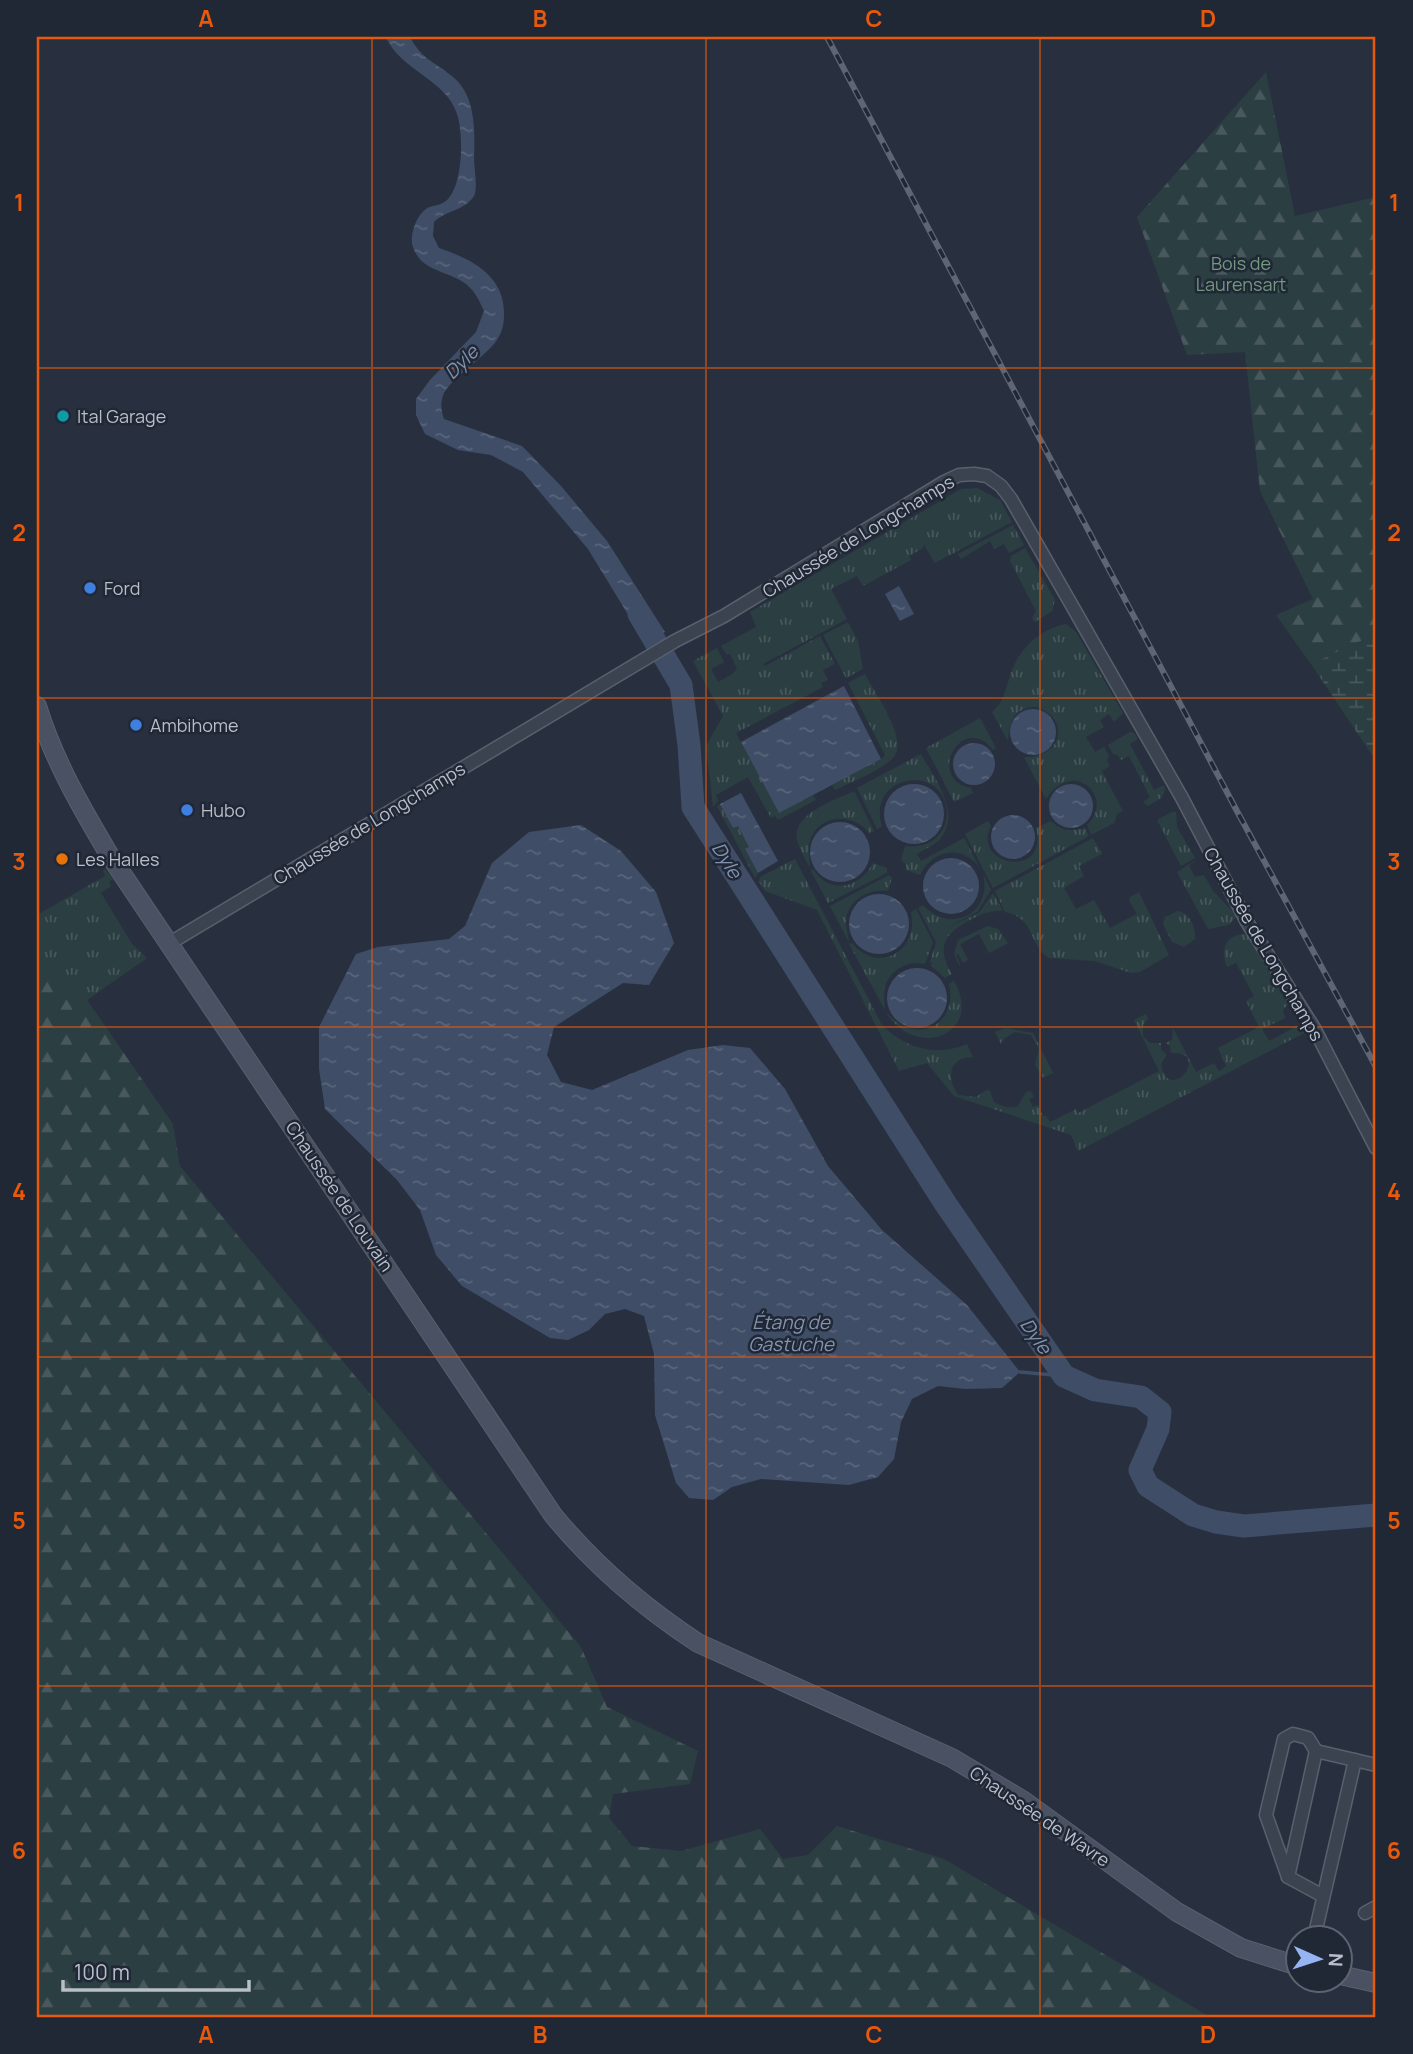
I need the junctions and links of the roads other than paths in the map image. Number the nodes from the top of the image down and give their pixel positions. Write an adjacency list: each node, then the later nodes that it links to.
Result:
1 (37, 706): 2 (main road, Chaussée de Louvain)
2 (170, 943): 3 (street, Chaussée de Longchamps); 4 (main road, Chaussée de Louvain)
3 (1376, 1148)
4 (698, 1643): 11 (main road, Chaussée de Wavre)
5 (1316, 1751): 6 (street); 8 (street); 8 (street)
6 (1355, 1760): 7 (street); 9 (street)
7 (1376, 1765)
8 (1288, 1877): 9 (street)
9 (1323, 1896): 10 (street)
10 (1317, 1924)
11 (1284, 1962)
12 (1354, 1978): 13 (main road)
13 (1376, 1983)

